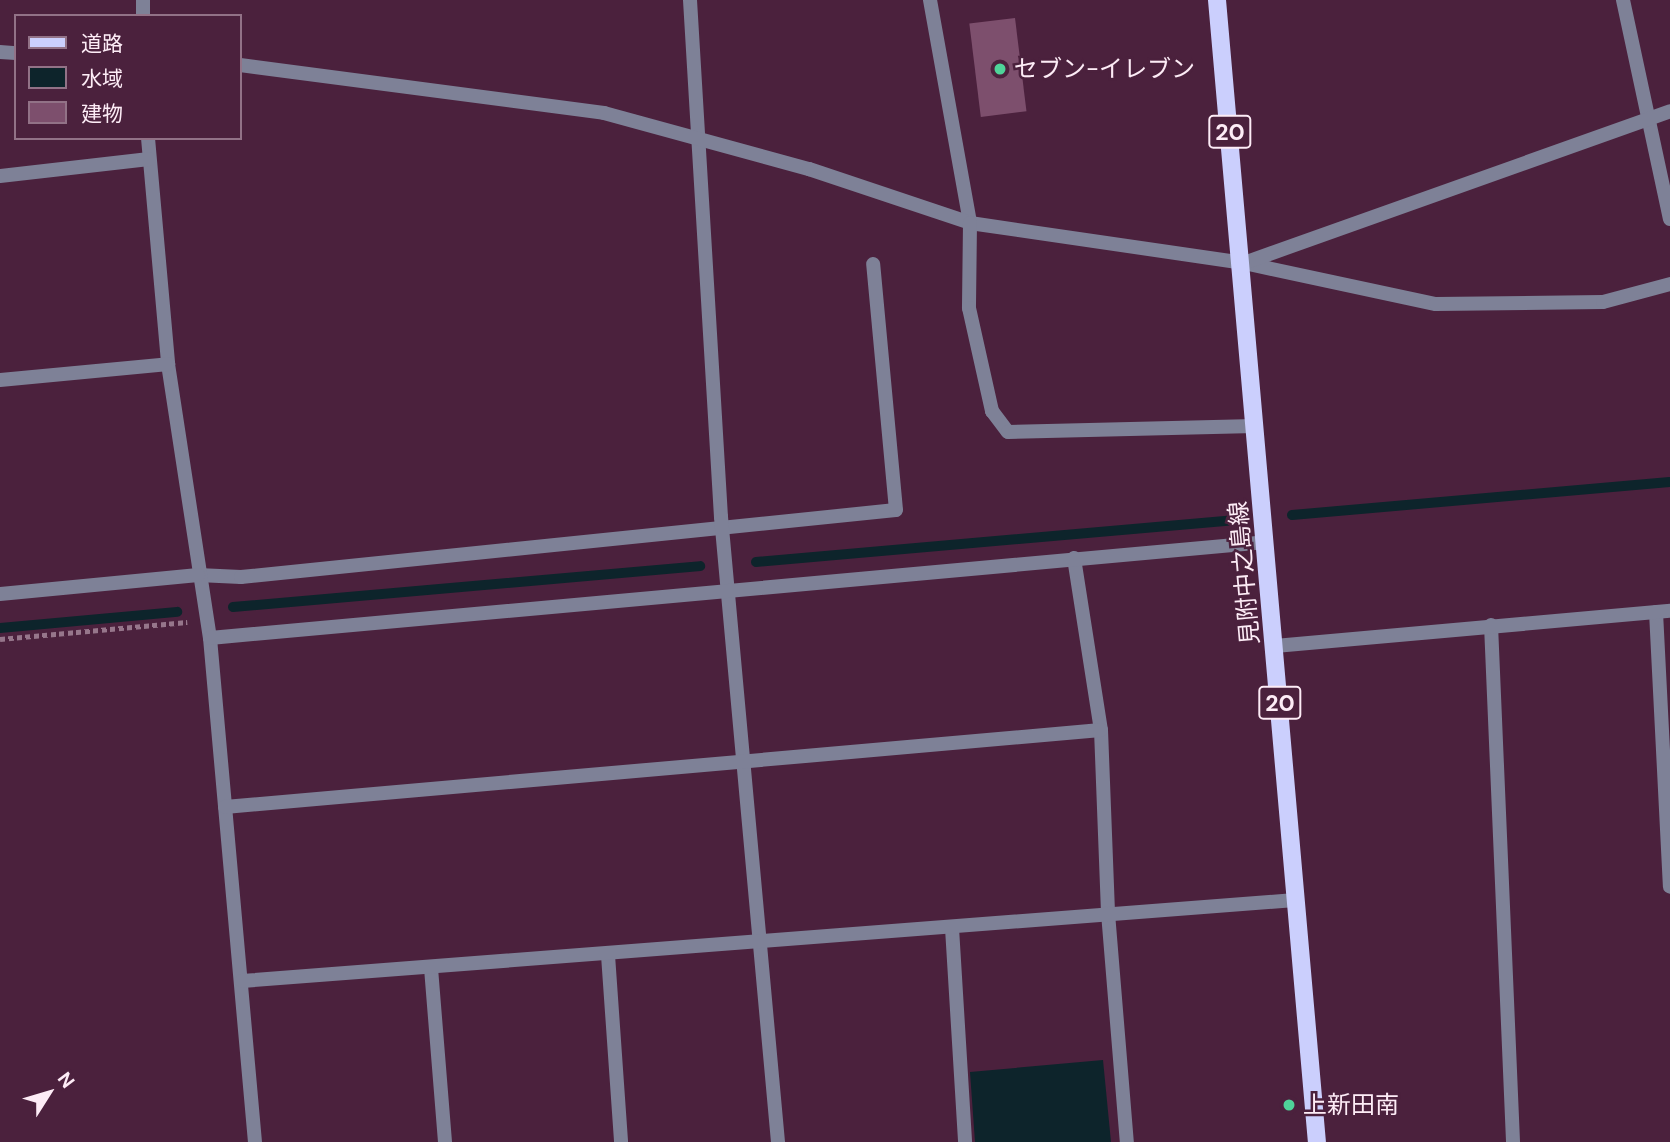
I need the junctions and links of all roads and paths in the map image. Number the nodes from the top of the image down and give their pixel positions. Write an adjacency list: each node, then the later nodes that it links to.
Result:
1 (690, 0): 8 (street)
2 (930, 0): 13 (street)
3 (1217, 0): 14 (main road, 見附中之島線 / 20)
4 (1623, 0): 7 (street)
5 (242, 65): 8 (street)
6 (1670, 111): 7 (street)
7 (1644, 122): 12 (street); 14 (street)
8 (700, 137): 13 (street); 20 (street)
9 (148, 140): 10 (street)
10 (149, 159): 11 (street); 17 (street)
11 (0, 176)
12 (1670, 219)
13 (970, 223): 14 (street); 19 (street)
14 (1244, 263): 16 (street); 19 (main road, 見附中之島線 / 20)
15 (873, 264): 20 (street)
16 (1670, 284)
17 (168, 364): 18 (street); 23 (street)
18 (0, 380)
19 (1255, 426): 21 (main road, 見附中之島線 / 20)
20 (723, 529): 23 (street); 24 (street)
21 (1266, 542): 22 (street); 31 (main road, 見附中之島線 / 20)
22 (1074, 558): 24 (street); 32 (street)
23 (198, 575): 25 (street); 27 (street)
24 (733, 593): 29 (street); 33 (street)
25 (0, 594)
26 (1663, 612): 28 (street); 35 (street)
27 (207, 621): 29 (street); 30 (path)
28 (1490, 625): 31 (street); 50 (street)
29 (210, 638): 34 (street)
30 (0, 639)
31 (1275, 646): 36 (main road, 見附中之島線 / 20)
32 (1101, 730): 33 (street); 37 (street)
33 (747, 759): 34 (street); 39 (street)
34 (225, 807): 42 (street)
35 (1670, 887)
36 (1295, 900): 37 (street); 49 (main road, 見附中之島線 / 20)
37 (1108, 913): 38 (street); 48 (street)
38 (952, 928): 39 (street); 47 (street)
39 (762, 944): 40 (street); 46 (street)
40 (608, 955): 41 (street); 45 (street)
41 (431, 968): 42 (street); 44 (street)
42 (242, 981): 43 (street)
43 (255, 1142)
44 (445, 1142)
45 (621, 1142)
46 (778, 1142)
47 (965, 1142)
48 (1127, 1142)
49 (1317, 1142)
50 (1513, 1142)

